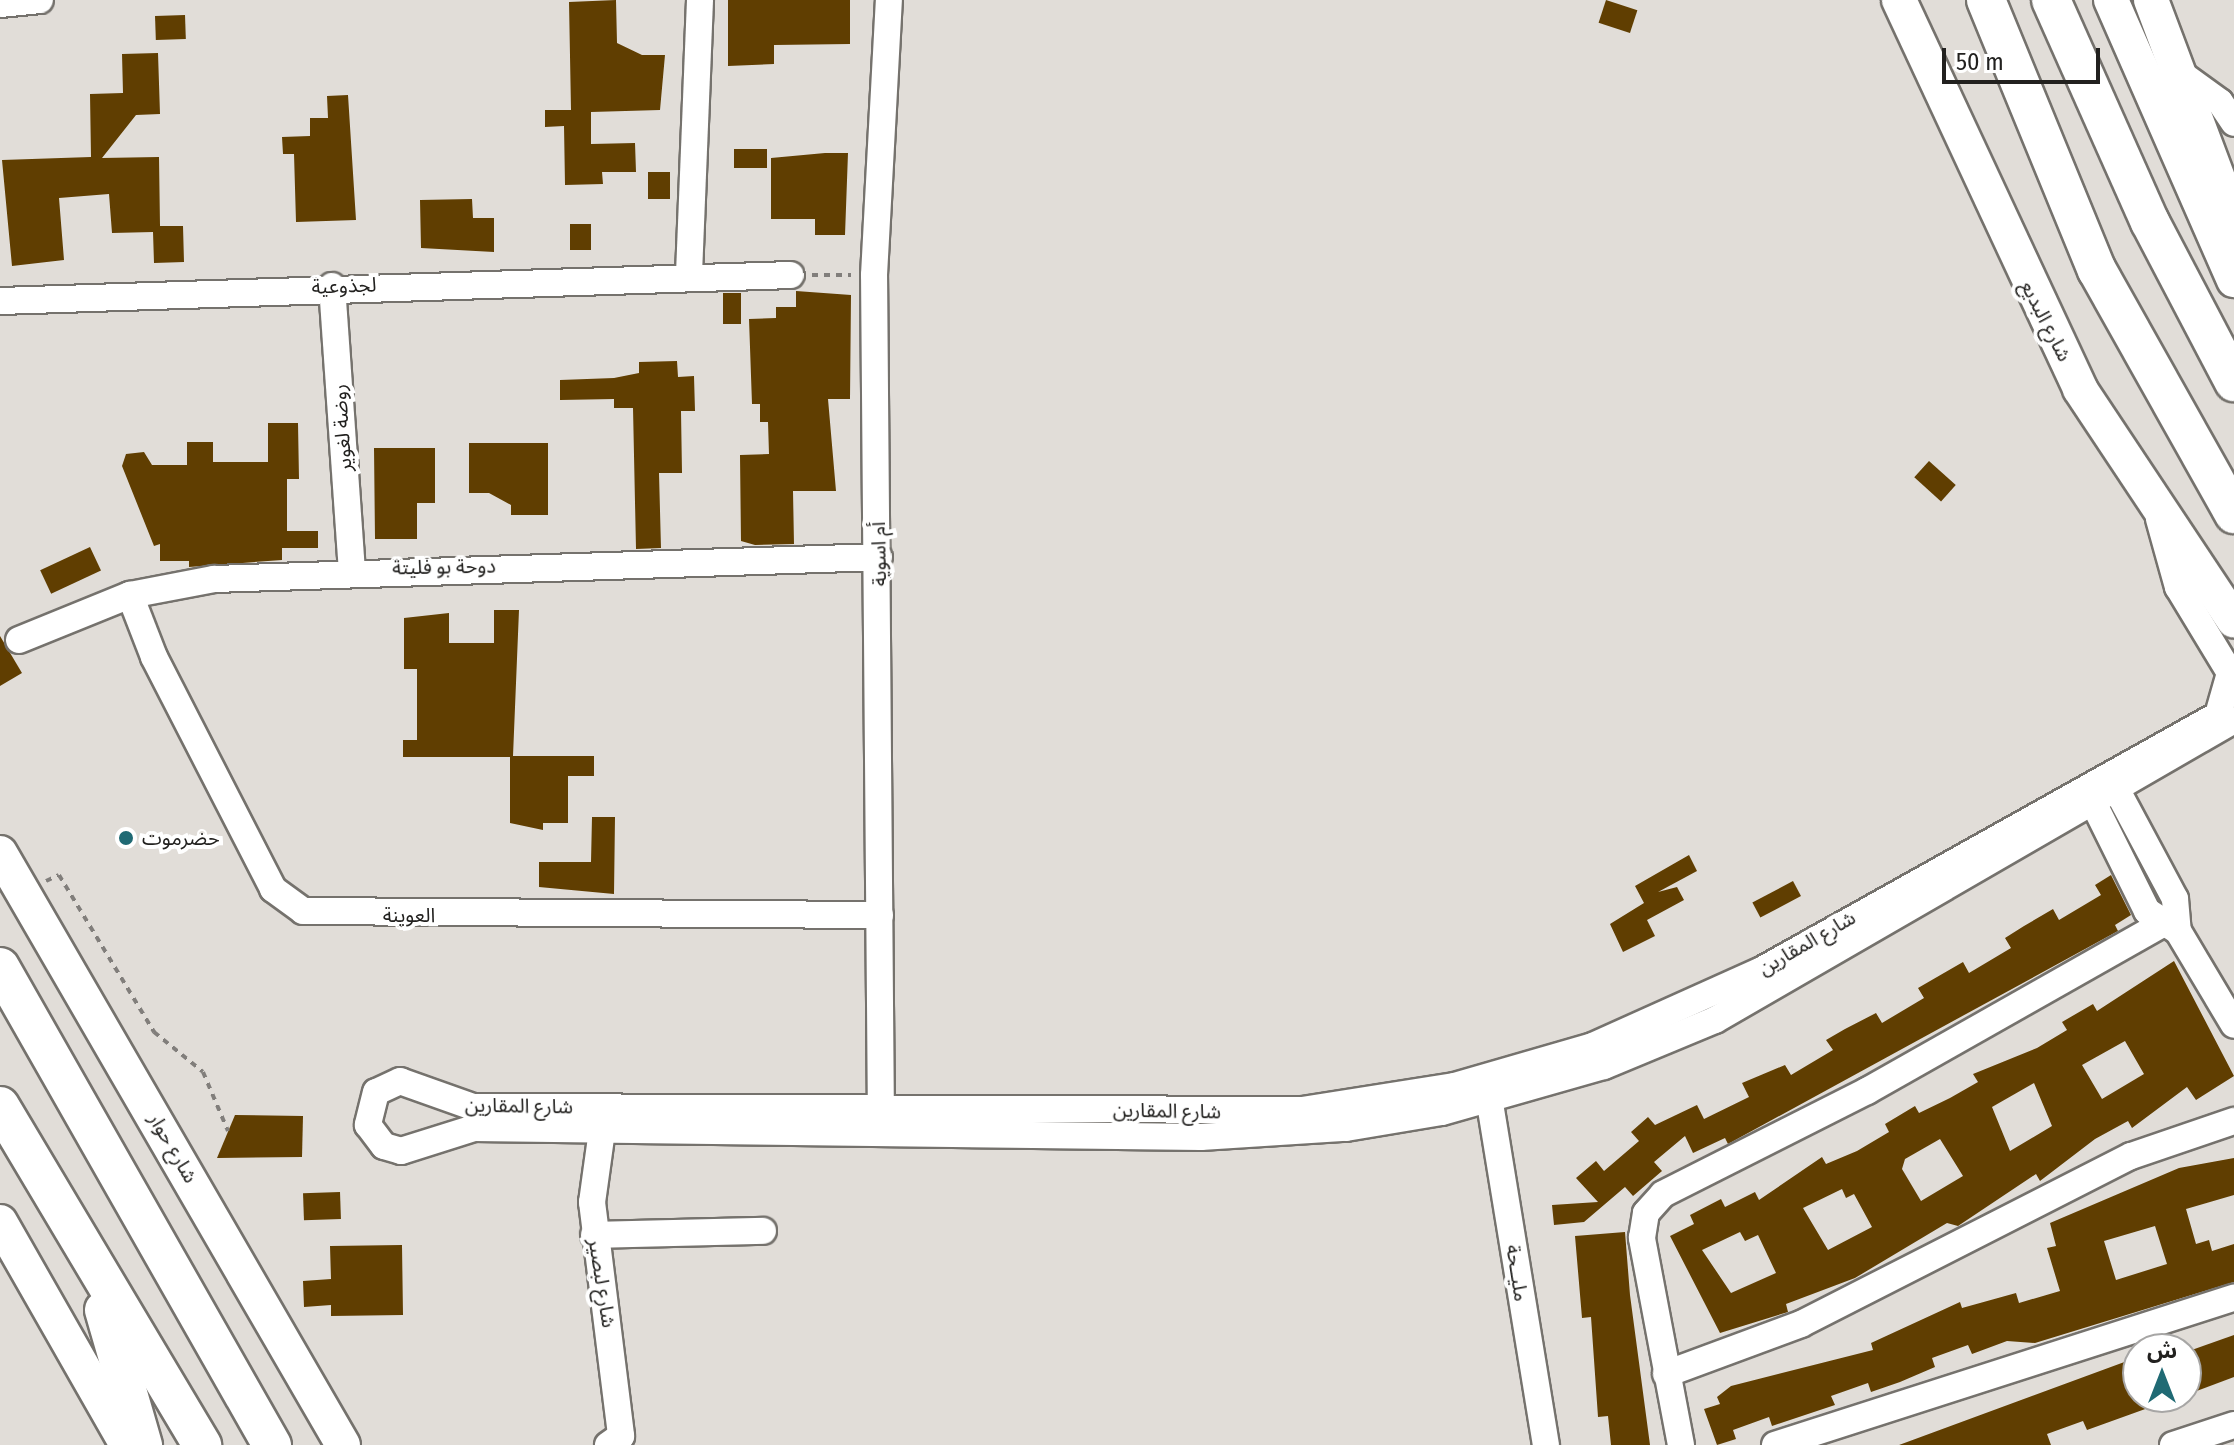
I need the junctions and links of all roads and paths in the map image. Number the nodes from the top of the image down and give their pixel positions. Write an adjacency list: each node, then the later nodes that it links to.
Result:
1 (40, 0): 8 (street)
2 (700, 0): 13 (street)
3 (889, 0): 15 (street, أم اسوية)
4 (1899, 0): 20 (main road, شارع البديع)
5 (2051, 0): 19 (highway)
6 (2111, 0): 16 (main road)
7 (2151, 0): 10 (main road)
8 (0, 4)
9 (1987, 5): 21 (highway)
10 (2173, 65): 11 (street); 12 (main road)
11 (2234, 123)
12 (2234, 221)
13 (689, 274): 14 (street, لجذوعية); 17 (street, لجذوعية)
14 (791, 275): 15 (path)
15 (874, 275): 22 (street, أم اسوية)
16 (2234, 280)
17 (332, 286): 18 (street, لجذوعية); 23 (street, روضة لغوير)
18 (0, 301)
19 (2234, 382)
20 (2154, 502): 25 (main road, شارع البديع); 28 (street, شارع المقارين)
21 (2234, 514)
22 (879, 557): 23 (street, دوحة بو فليتة); 31 (street, أم اسوية)
23 (352, 569): 24 (street, دوحة بو فليتة)
24 (130, 595): 26 (street, دوحة بو فليتة); 31 (street, العوينة)
25 (2234, 621)
26 (19, 640)
27 (2234, 720): 28 (street, شارع المقارين)
28 (2102, 790): 32 (street); 35 (street, شارع المقارين)
29 (0, 853): 30 (main road, شارع حوار)
30 (22, 891): 41 (path); 54 (main road, شارع حوار)
31 (880, 915): 38 (street, أم اسوية)
32 (2170, 928): 34 (street); 47 (street)
33 (0, 967): 53 (highway)
34 (2234, 1025)
35 (1488, 1089): 38 (street, شارع المقارين); 55 (street, مليــحة)
36 (0, 1106): 45 (highway)
37 (614, 1107): 38 (street, شارع المقارين); 40 (street); 40 (street, شارع المقارين)
38 (881, 1120): 40 (street, شارع المقارين)
39 (2234, 1121): 47 (street)
40 (598, 1129): 44 (street, شارع لبصير)
41 (228, 1131)
42 (0, 1222): 50 (main road)
43 (763, 1231): 44 (street)
44 (594, 1235): 49 (street, شارع لبصير)
45 (88, 1257): 51 (highway); 52 (highway)
46 (2234, 1298): 57 (street)
47 (1666, 1374): 56 (street)
48 (2226, 1433): 58 (street)
49 (617, 1442)
50 (127, 1445)
51 (143, 1445)
52 (202, 1445)
53 (272, 1445)
54 (343, 1445)
55 (1546, 1445)
56 (1681, 1445)
57 (1775, 1445)
58 (2173, 1445)

